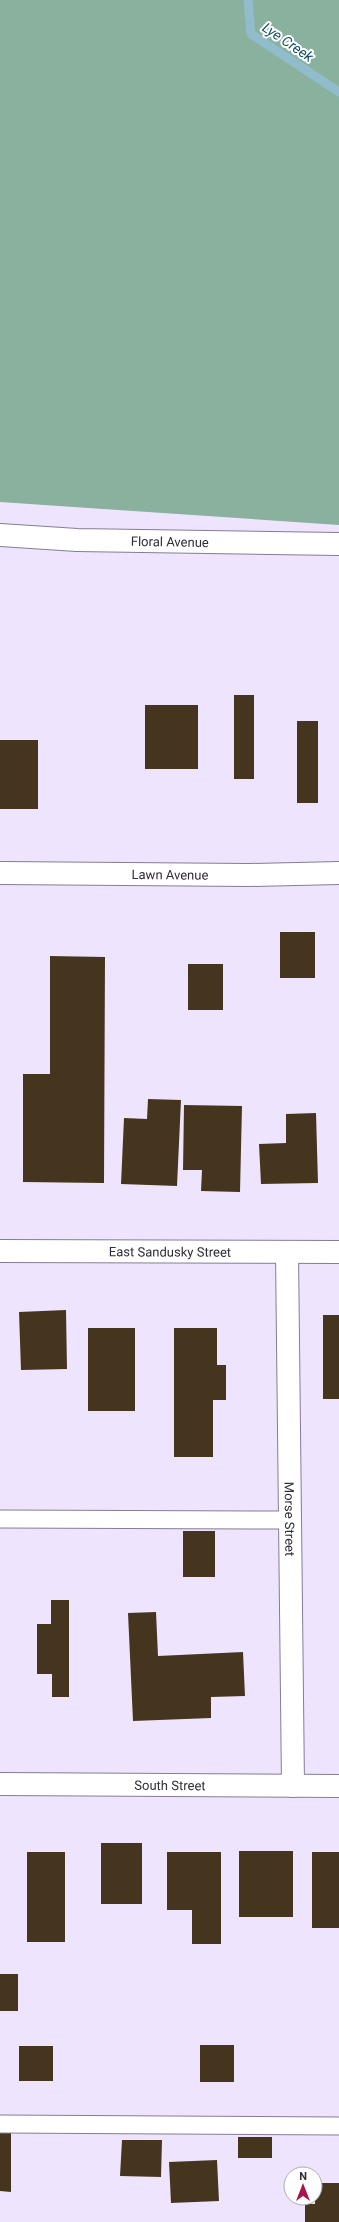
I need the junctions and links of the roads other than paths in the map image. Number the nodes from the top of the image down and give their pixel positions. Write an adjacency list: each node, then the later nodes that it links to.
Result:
1 (0, 535): 2 (street, Floral Avenue)
2 (339, 544)
3 (0, 873): 4 (street, Lawn Avenue)
4 (339, 873)
5 (0, 1251): 6 (street, East Sandusky Street)
6 (287, 1252): 7 (street, East Sandusky Street); 9 (street, Morse Street)
7 (339, 1252)
8 (0, 1519): 9 (lane)
9 (290, 1520): 11 (street, Morse Street)
10 (0, 1784): 11 (street, South Street)
11 (293, 1786): 12 (street, South Street)
12 (339, 1786)
13 (0, 2124): 14 (lane)
14 (339, 2126)

